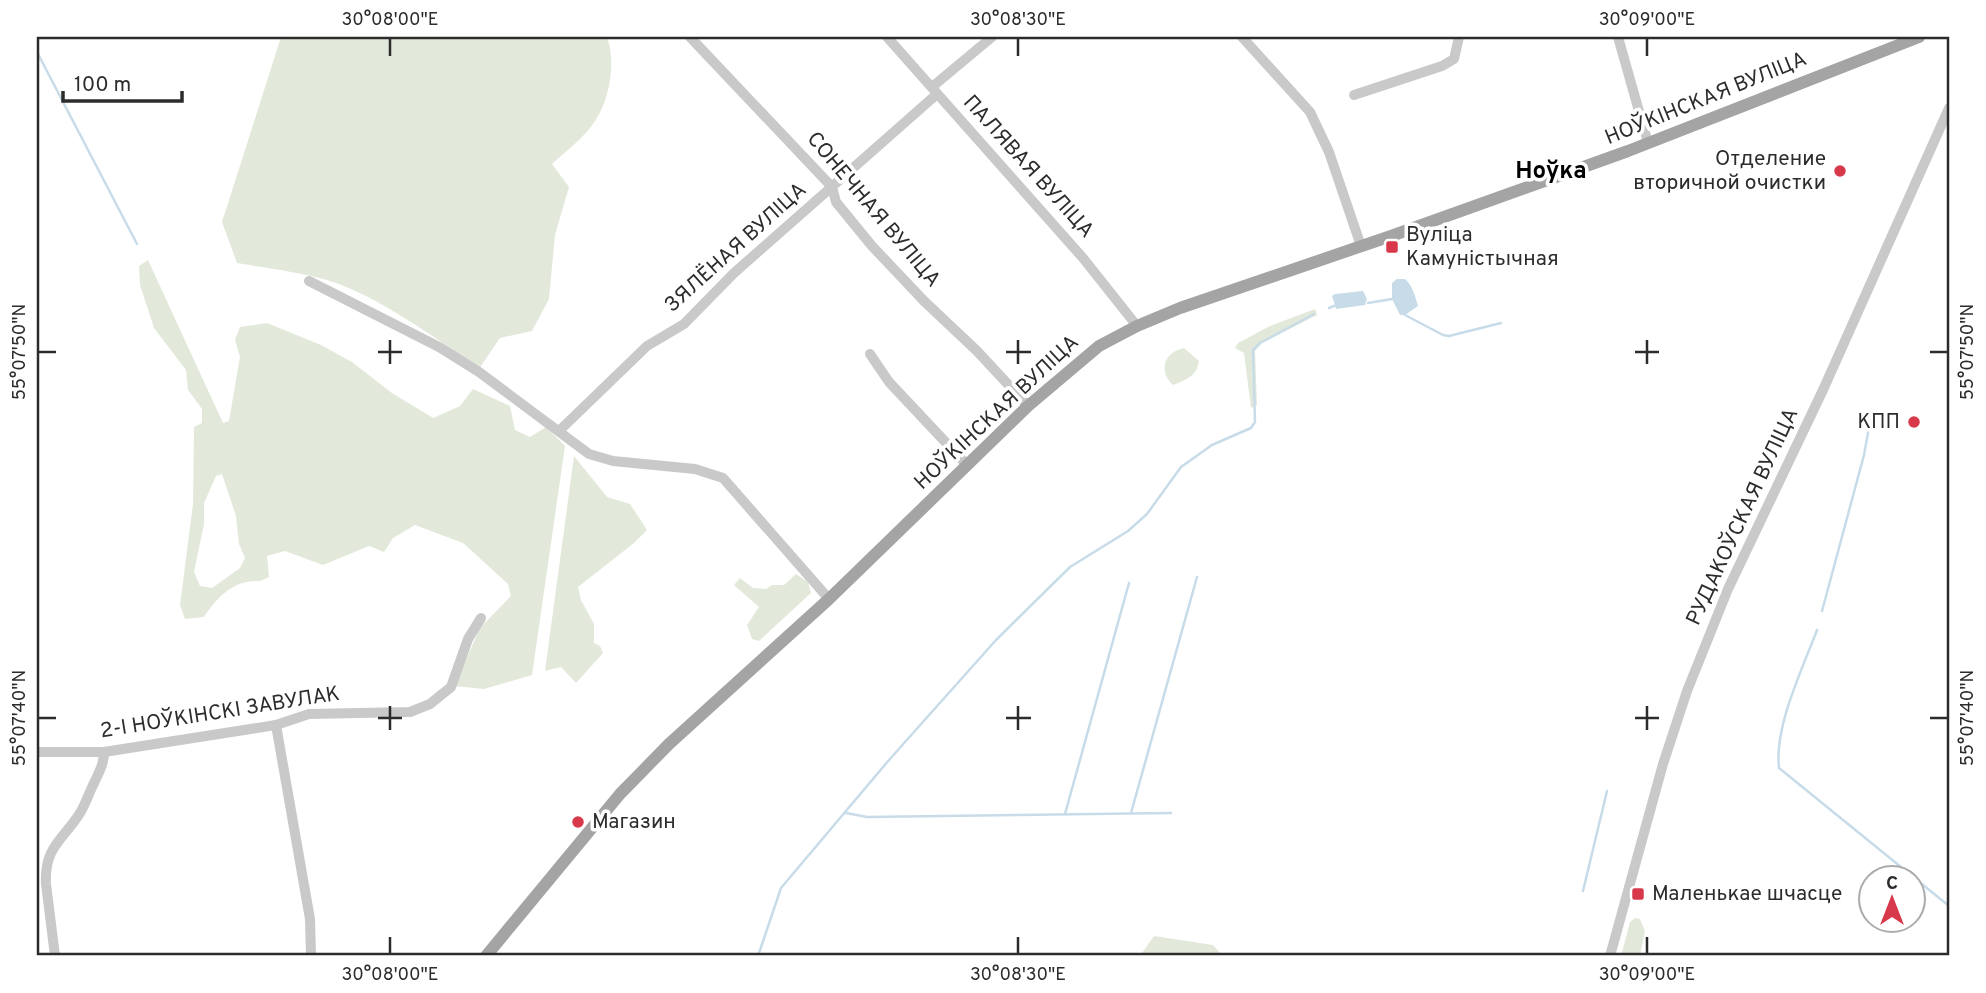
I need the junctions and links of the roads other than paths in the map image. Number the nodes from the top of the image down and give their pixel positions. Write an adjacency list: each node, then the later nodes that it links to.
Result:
1 (690, 37): 12 (street, СОНЕЧНАЯ ВУЛІЦА)
2 (887, 37): 8 (street, ПАЛЯВАЯ ВУЛІЦА)
3 (992, 37): 8 (street, ЗЯЛЁНАЯ ВУЛІЦА)
4 (1242, 37): 13 (street)
5 (1459, 37): 9 (street)
6 (1618, 37): 11 (street)
7 (1919, 37): 11 (main road, НОЎКІНСКАЯ ВУЛІЦА)
8 (935, 91): 12 (street, ЗЯЛЁНАЯ ВУЛІЦА); 15 (street, ПАЛЯВАЯ ВУЛІЦА)
9 (1354, 95)
10 (1949, 108): 28 (street, РУДАКОЎСКАЯ ВУЛІЦА)
11 (1648, 143): 13 (main road, НОЎКІНСКАЯ ВУЛІЦА)
12 (832, 187): 17 (street, СОНЕЧНАЯ ВУЛІЦА); 18 (street, ЗЯЛЁНАЯ ВУЛІЦА)
13 (1361, 246): 15 (main road, НОЎКІНСКАЯ ВУЛІЦА)
14 (309, 281): 18 (street)
15 (1137, 326): 17 (main road, НОЎКІНСКАЯ ВУЛІЦА)
16 (870, 354): 19 (street)
17 (1028, 406): 19 (main road, НОЎКІНСКАЯ ВУЛІЦА)
18 (559, 429): 20 (street)
19 (967, 465): 20 (main road, НОЎКІНСКАЯ ВУЛІЦА)
20 (829, 599): 27 (main road, НОЎКІНСКАЯ ВУЛІЦА)
21 (481, 618): 22 (street, 2-І НОЎКІНСКІ ЗАВУЛАК)
22 (276, 725): 24 (street, 2-І НОЎКІНСКІ ЗАВУЛАК); 26 (street)
23 (37, 752): 24 (street, 2-І НОЎКІНСКІ ЗАВУЛАК)
24 (104, 752): 25 (street)
25 (55, 956)
26 (312, 956)
27 (486, 956)
28 (1609, 956)

